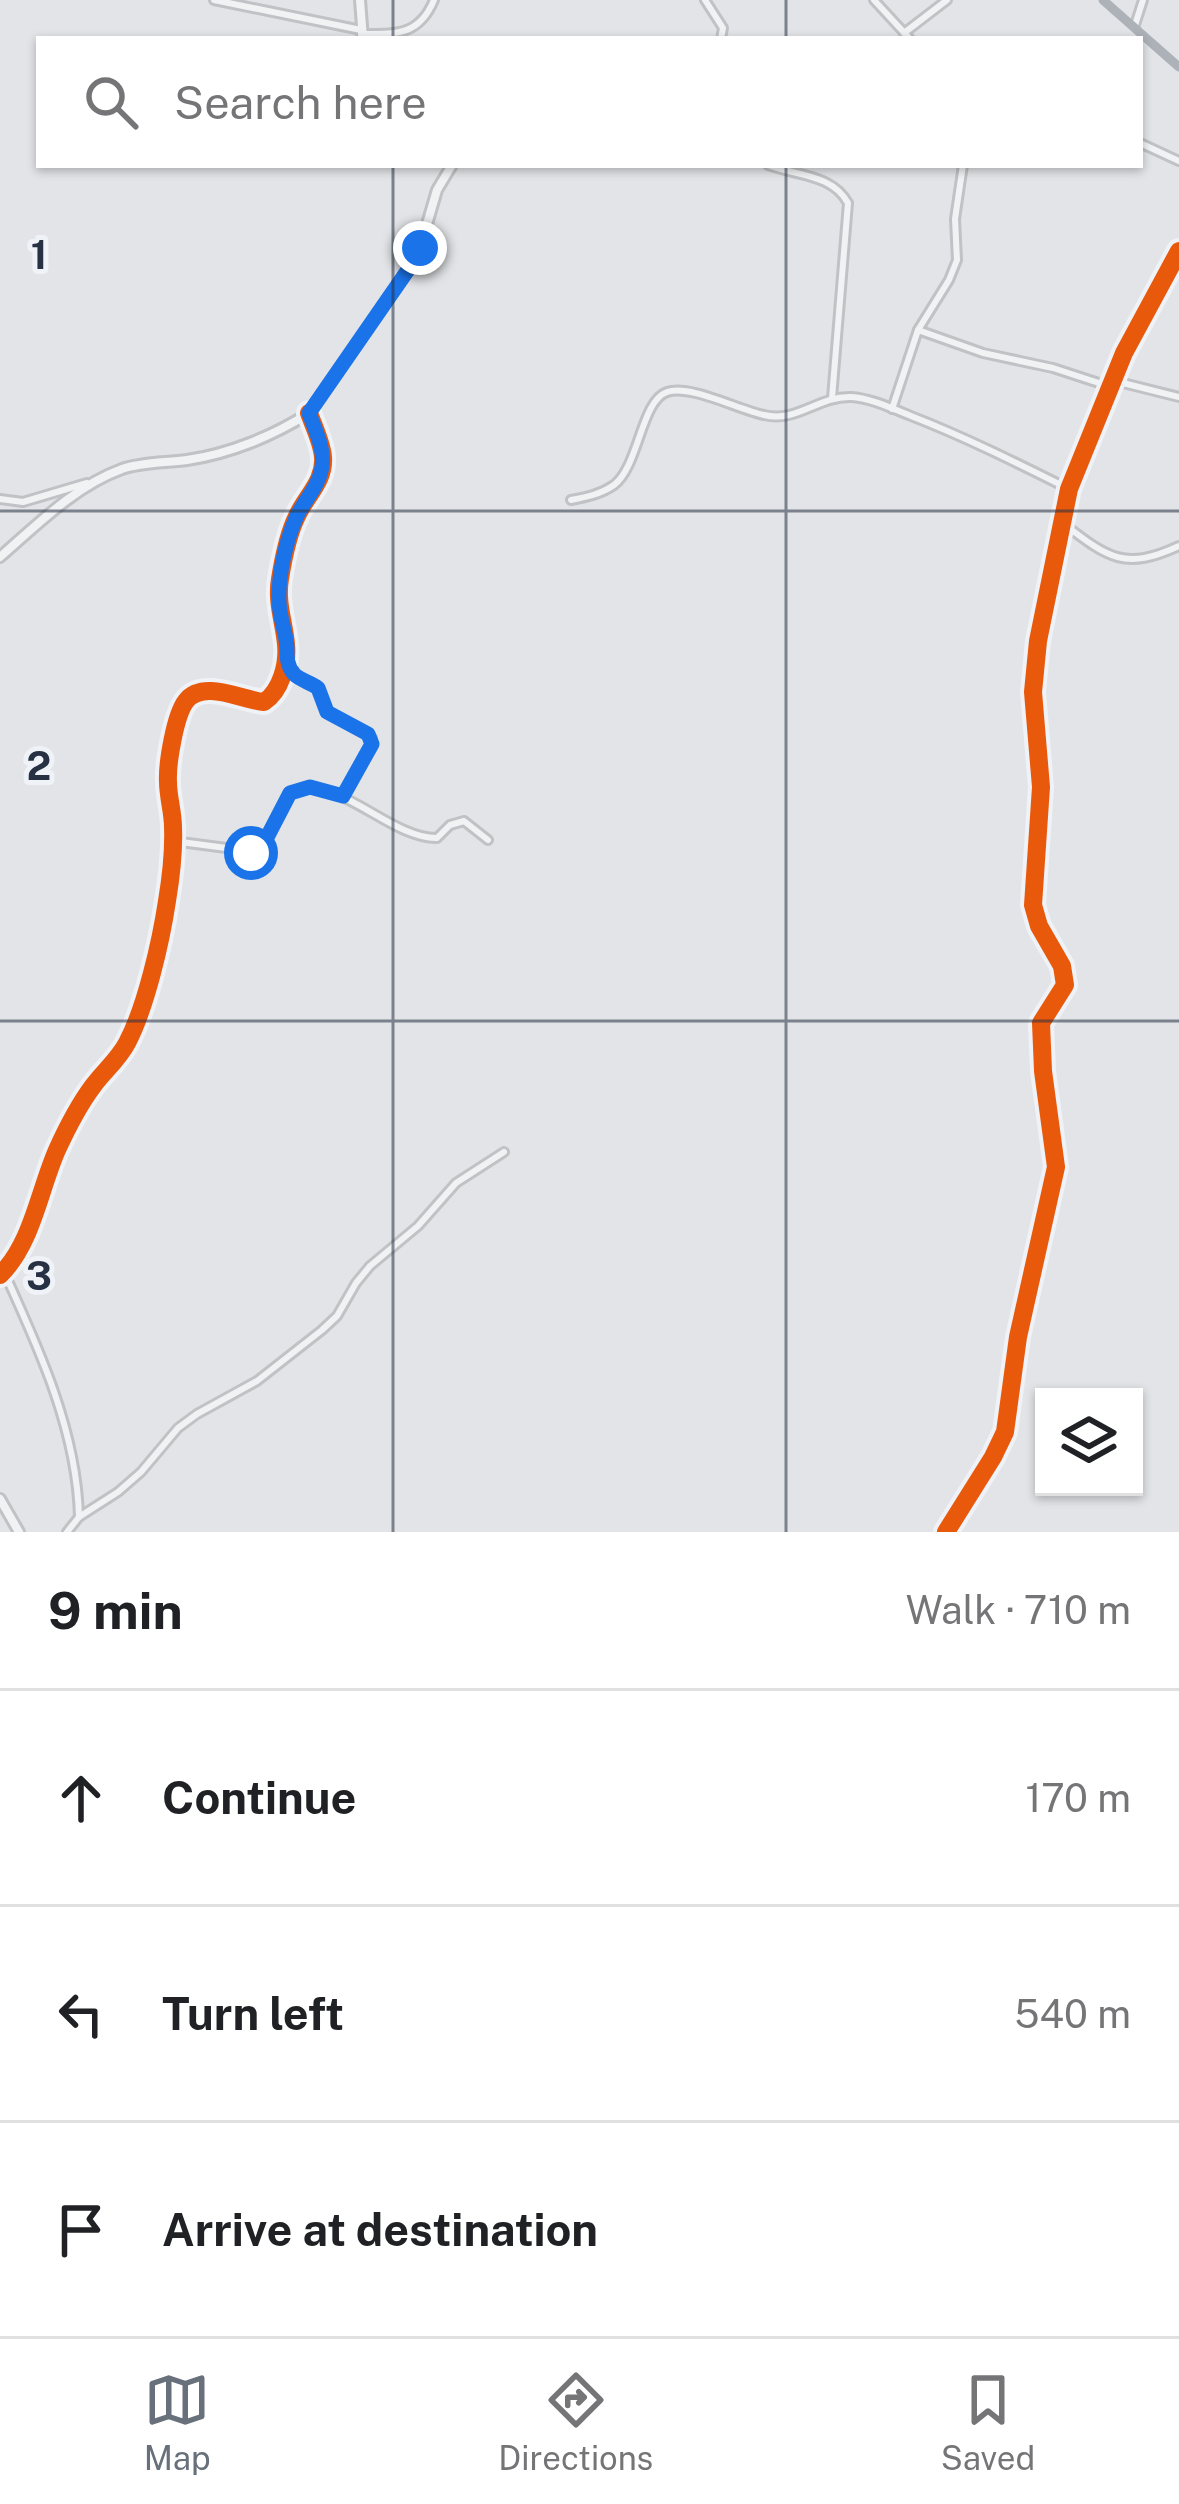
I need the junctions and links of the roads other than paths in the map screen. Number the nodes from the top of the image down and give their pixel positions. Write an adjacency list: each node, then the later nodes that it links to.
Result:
1 (214, 0): 10 (street)
2 (360, 0): 10 (street)
3 (434, 0): 10 (street)
4 (706, 0): 11 (street)
5 (874, 0): 12 (street)
6 (947, 0): 12 (street)
7 (1102, 0): 9 (main road)
8 (1143, 0): 9 (street)
9 (1134, 27): 13 (main road)
10 (362, 34)
11 (722, 36)
12 (907, 36)
13 (1179, 67)
14 (1143, 144): 15 (street)
15 (1179, 161)
16 (450, 168): 25 (street)
17 (779, 168): 23 (street)
18 (962, 168): 20 (street)
19 (1179, 251): 21 (street)
20 (918, 330): 21 (street); 24 (street)
21 (1110, 383): 22 (street); 27 (street)
22 (1179, 397)
23 (832, 398): 24 (street); 28 (street)
24 (892, 409): 27 (street)
25 (309, 413): 26 (street); 33 (street)
26 (102, 479): 29 (street); 32 (street)
27 (1069, 489): 30 (street)
28 (571, 500)
29 (2, 502)
30 (1064, 524): 31 (street); 43 (street)
31 (1179, 546)
32 (0, 557)
33 (286, 659): 34 (street); 36 (street)
34 (343, 796): 35 (street); 36 (street)
35 (488, 840)
36 (173, 842): 38 (street)
37 (504, 1152): 40 (street)
38 (2, 1274): 40 (street)
39 (0, 1499): 41 (street)
40 (79, 1517): 42 (street)
41 (19, 1532)
42 (67, 1532)
43 (946, 1532)

